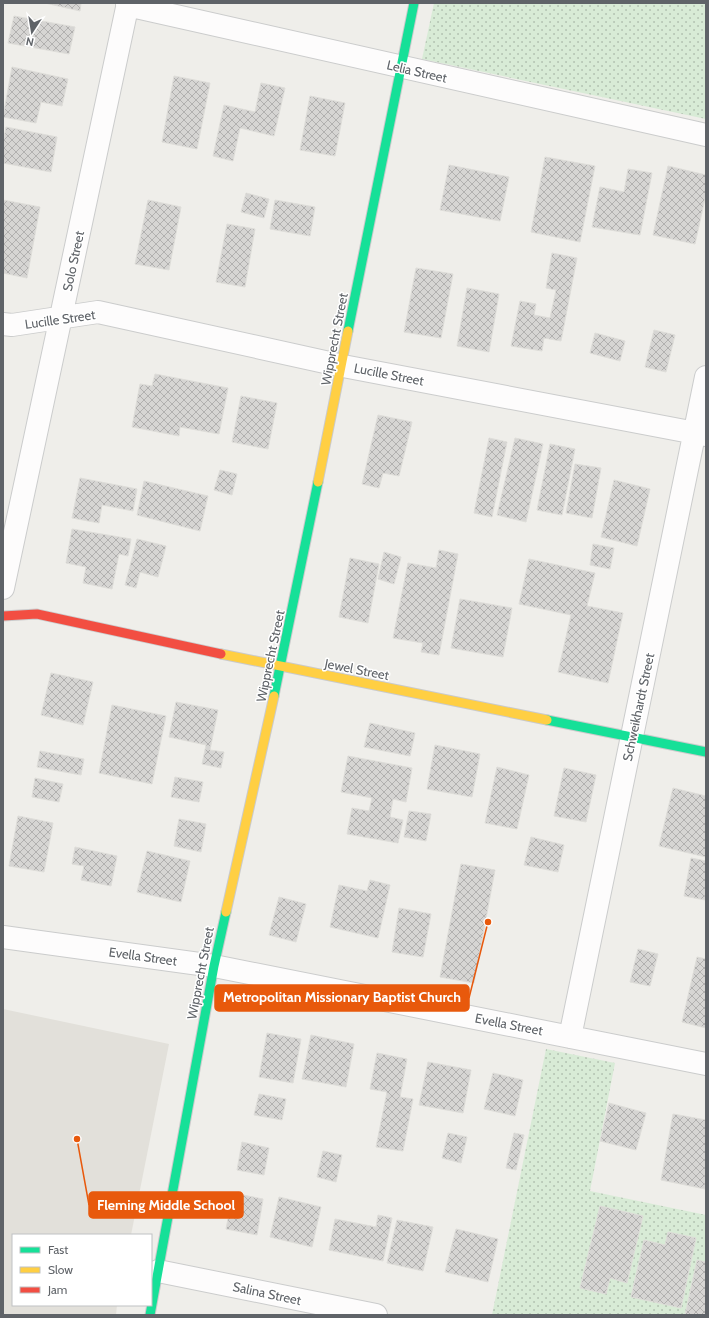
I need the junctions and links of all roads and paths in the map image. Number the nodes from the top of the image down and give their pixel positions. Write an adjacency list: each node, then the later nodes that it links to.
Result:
1 (414, 3): 3 (street, Wipprecht Street)
2 (128, 4): 3 (street, Lelia Street); 5 (street, Solo Street)
3 (401, 67): 4 (street, Lelia Street); 7 (street, Wipprecht Street)
4 (706, 135)
5 (61, 319): 6 (street, Lucille Street); 7 (street, Lucille Street); 10 (street, Solo Street)
6 (3, 324)
7 (343, 366): 9 (street, Lucille Street); 12 (street, Wipprecht Street)
8 (706, 377): 9 (street, Schweikhardt Street)
9 (700, 434): 13 (street, Schweikhardt Street)
10 (3, 588)
11 (3, 616): 12 (street, Jewel Street)
12 (281, 667): 13 (street, Jewel Street); 16 (street, Wipprecht Street)
13 (632, 736): 14 (street, Jewel Street); 17 (street, Schweikhardt Street)
14 (706, 752)
15 (3, 937): 16 (street, Evella Street)
16 (214, 966): 17 (street, Evella Street); 19 (street, Wipprecht Street)
17 (570, 1036): 18 (street, Evella Street)
18 (706, 1064)
19 (158, 1271): 20 (street, Wipprecht Street); 21 (street, Salina Street)
20 (152, 1304)
21 (376, 1315)

